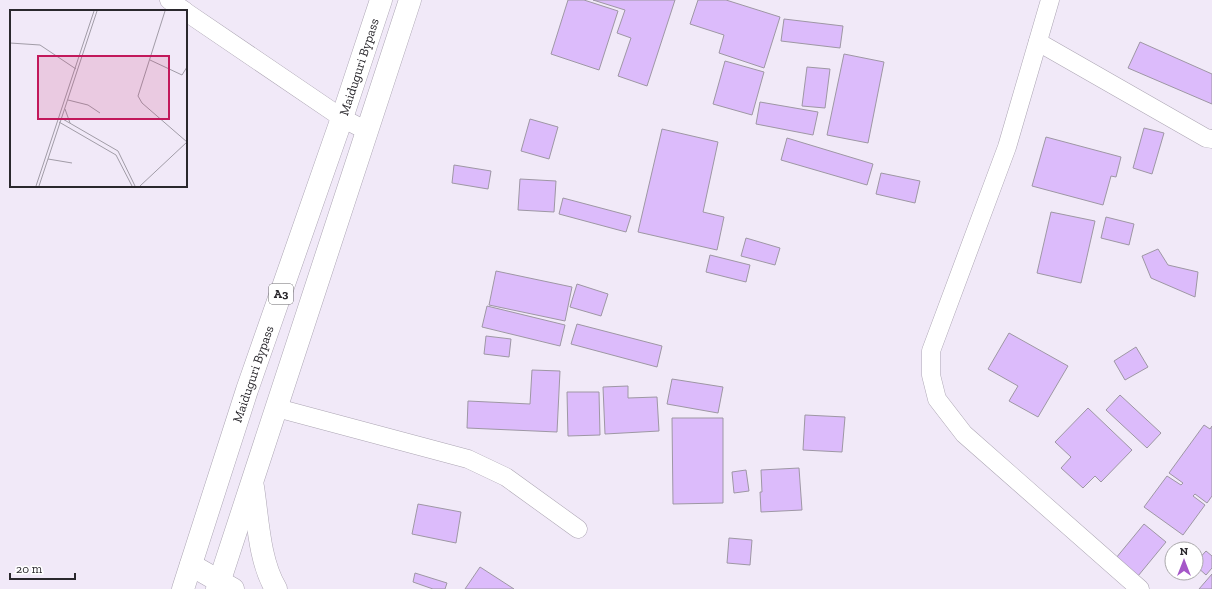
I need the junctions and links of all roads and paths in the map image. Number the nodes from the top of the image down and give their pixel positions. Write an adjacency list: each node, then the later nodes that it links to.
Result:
1 (169, 0): 5 (street)
2 (381, 0): 8 (main road, Maiduguri Bypass / A3)
3 (410, 0): 9 (main road, Maiduguri Bypass / A3)
4 (1050, 0): 7 (street)
5 (184, 10)
6 (187, 12): 8 (street)
7 (1038, 42): 10 (street); 18 (street)
8 (342, 118): 9 (street); 14 (main road, Maiduguri Bypass / A3)
9 (367, 131): 11 (main road, Maiduguri Bypass / A3)
10 (1212, 139)
11 (277, 408): 12 (main road, Maiduguri Bypass / A3); 13 (street)
12 (252, 483): 15 (main road, Maiduguri Bypass / A3); 17 (main road)
13 (578, 528)
14 (191, 566): 15 (main road); 16 (main road, Maiduguri Bypass / A3)
15 (223, 586)
16 (183, 589)
17 (276, 589)
18 (1140, 589)

